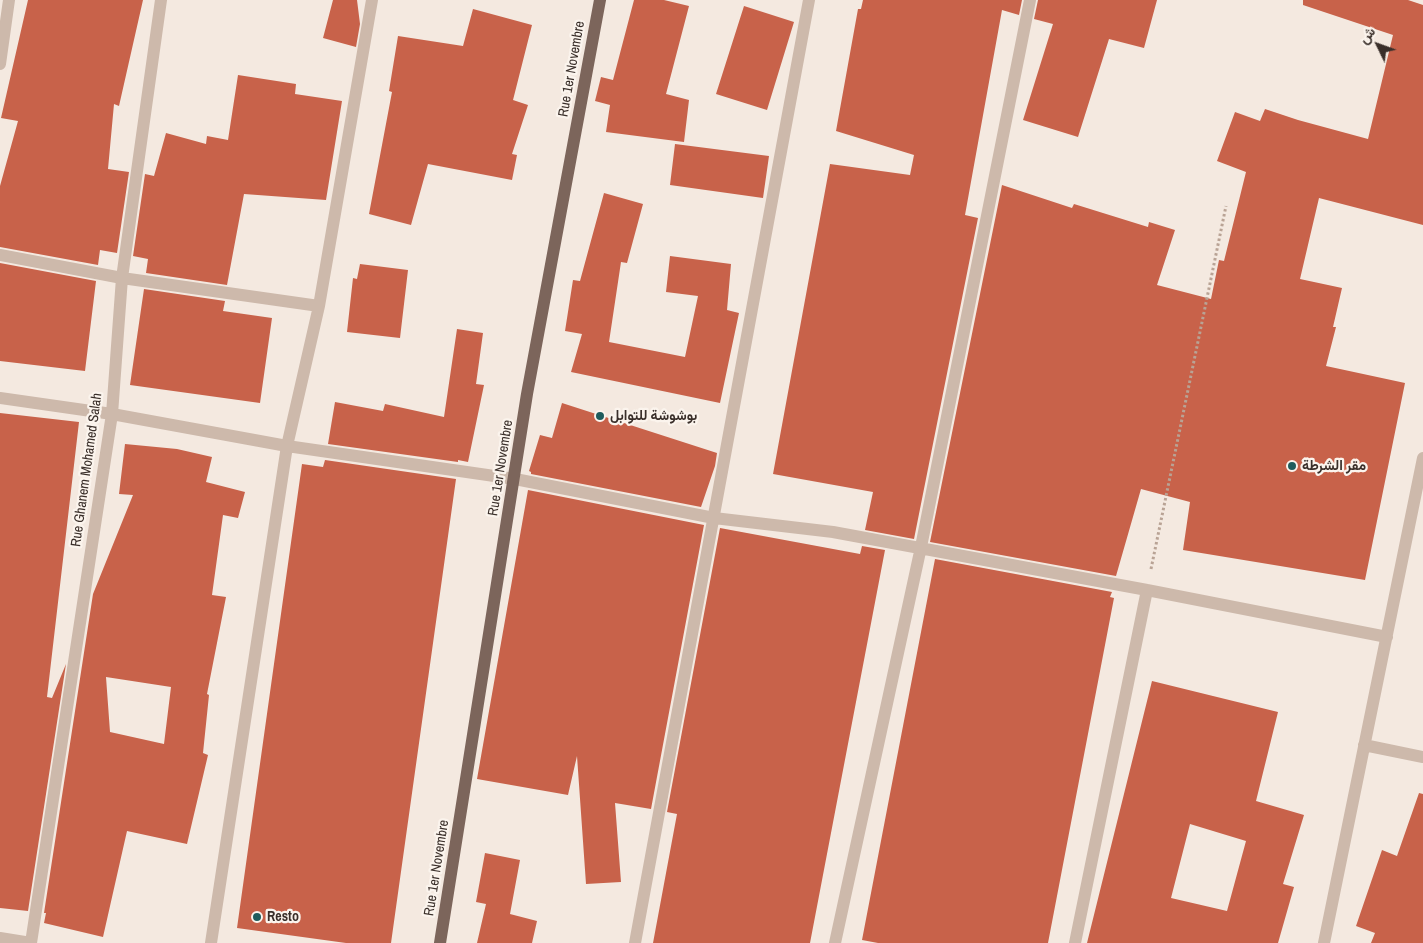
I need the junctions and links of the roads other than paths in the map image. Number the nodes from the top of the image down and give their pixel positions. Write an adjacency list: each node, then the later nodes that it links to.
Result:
1 (10, 0): 7 (street)
2 (161, 0): 9 (street, Rue Ghanem Mohamed Salah)
3 (372, 0): 10 (street)
4 (600, 0): 15 (main road, Rue 1er Novembre)
5 (809, 0): 16 (street)
6 (1030, 0): 17 (street)
7 (0, 64)
8 (0, 255): 9 (street)
9 (122, 278): 10 (street); 12 (street, Rue Ghanem Mohamed Salah)
10 (319, 306): 13 (street)
11 (0, 398): 12 (street)
12 (112, 414): 13 (street); 23 (street, Rue Ghanem Mohamed Salah)
13 (287, 446): 15 (street); 24 (street)
14 (1423, 458): 19 (street)
15 (515, 479): 16 (street); 25 (main road, Rue 1er Novembre)
16 (714, 518): 17 (street); 26 (street)
17 (922, 547): 18 (street); 27 (street)
18 (1147, 590): 19 (street); 28 (street)
19 (1386, 638): 20 (street)
20 (1364, 745): 21 (street); 29 (street)
21 (1423, 757)
22 (0, 938): 23 (street)
23 (31, 943)
24 (211, 943)
25 (440, 943)
26 (635, 943)
27 (835, 943)
28 (1075, 943)
29 (1324, 943)

